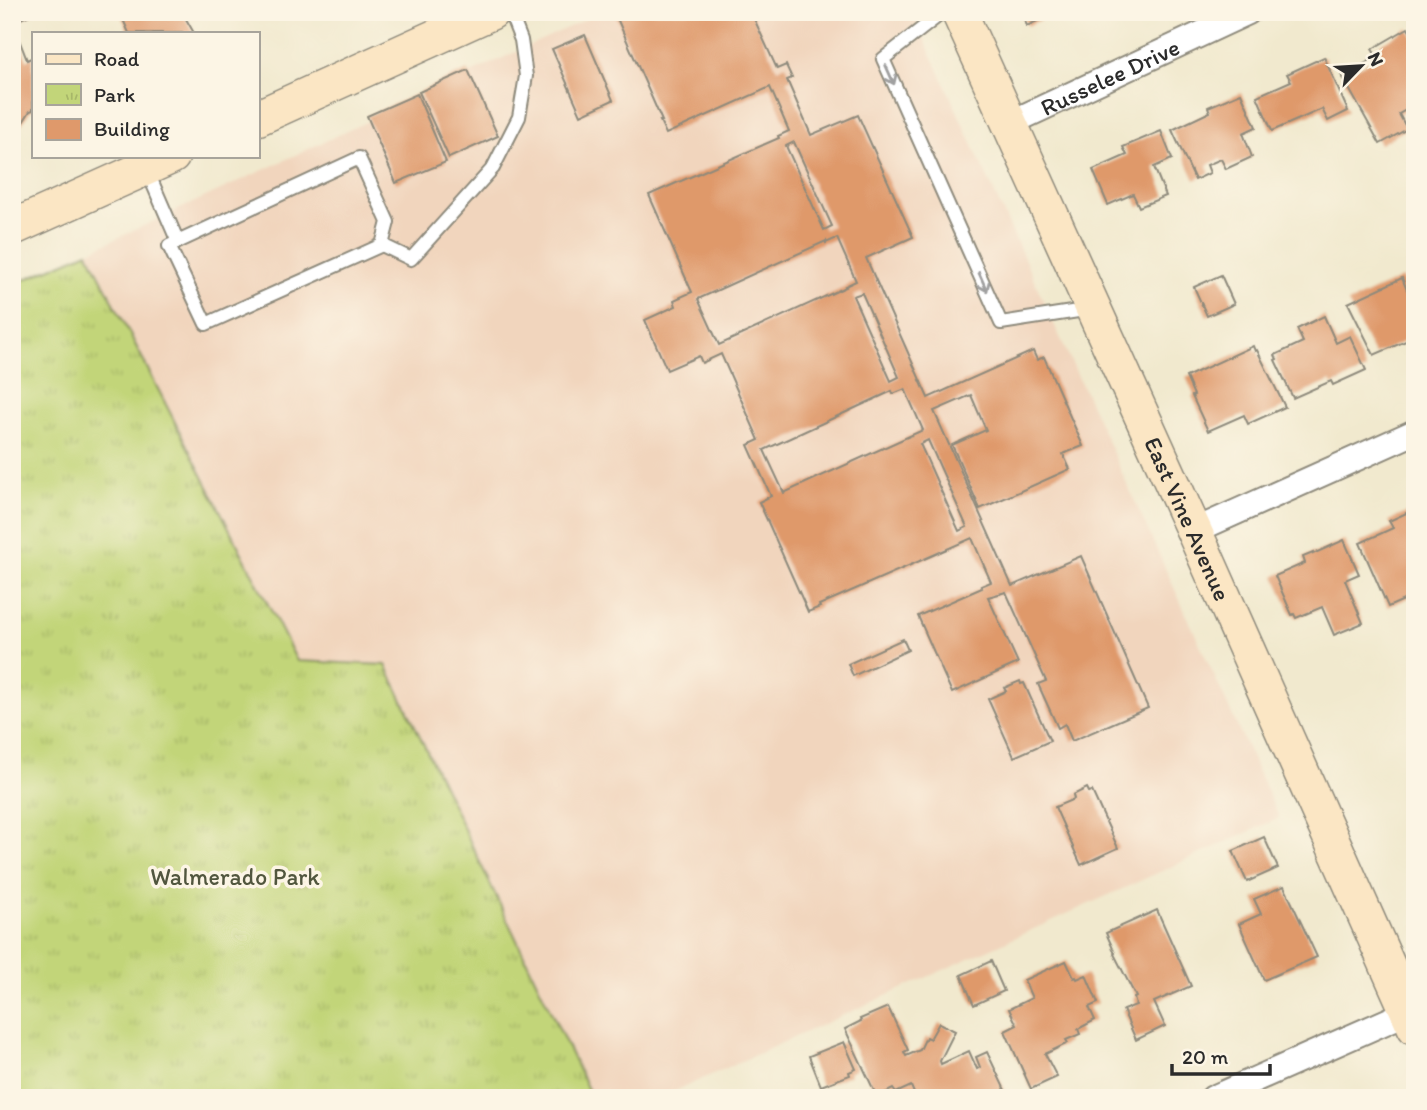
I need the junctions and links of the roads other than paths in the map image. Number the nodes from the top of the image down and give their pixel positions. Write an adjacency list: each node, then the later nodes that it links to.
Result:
1 (491, 12): 6 (street)
2 (510, 12): 11 (lane)
3 (943, 12): 12 (lane, one-way to 12)
4 (960, 12): 7 (street, East Vine Avenue)
5 (1248, 12): 7 (street, Russelee Drive)
6 (259, 117)
7 (1010, 123): 12 (street, East Vine Avenue)
8 (159, 162): 9 (street); 10 (lane)
9 (12, 228)
10 (178, 242): 11 (lane); 11 (lane)
11 (382, 245)
12 (1094, 309): 14 (street, East Vine Avenue)
13 (1415, 432): 14 (street)
14 (1194, 531): 15 (street, East Vine Avenue)
15 (1412, 1013): 16 (street)
16 (1213, 1098)

